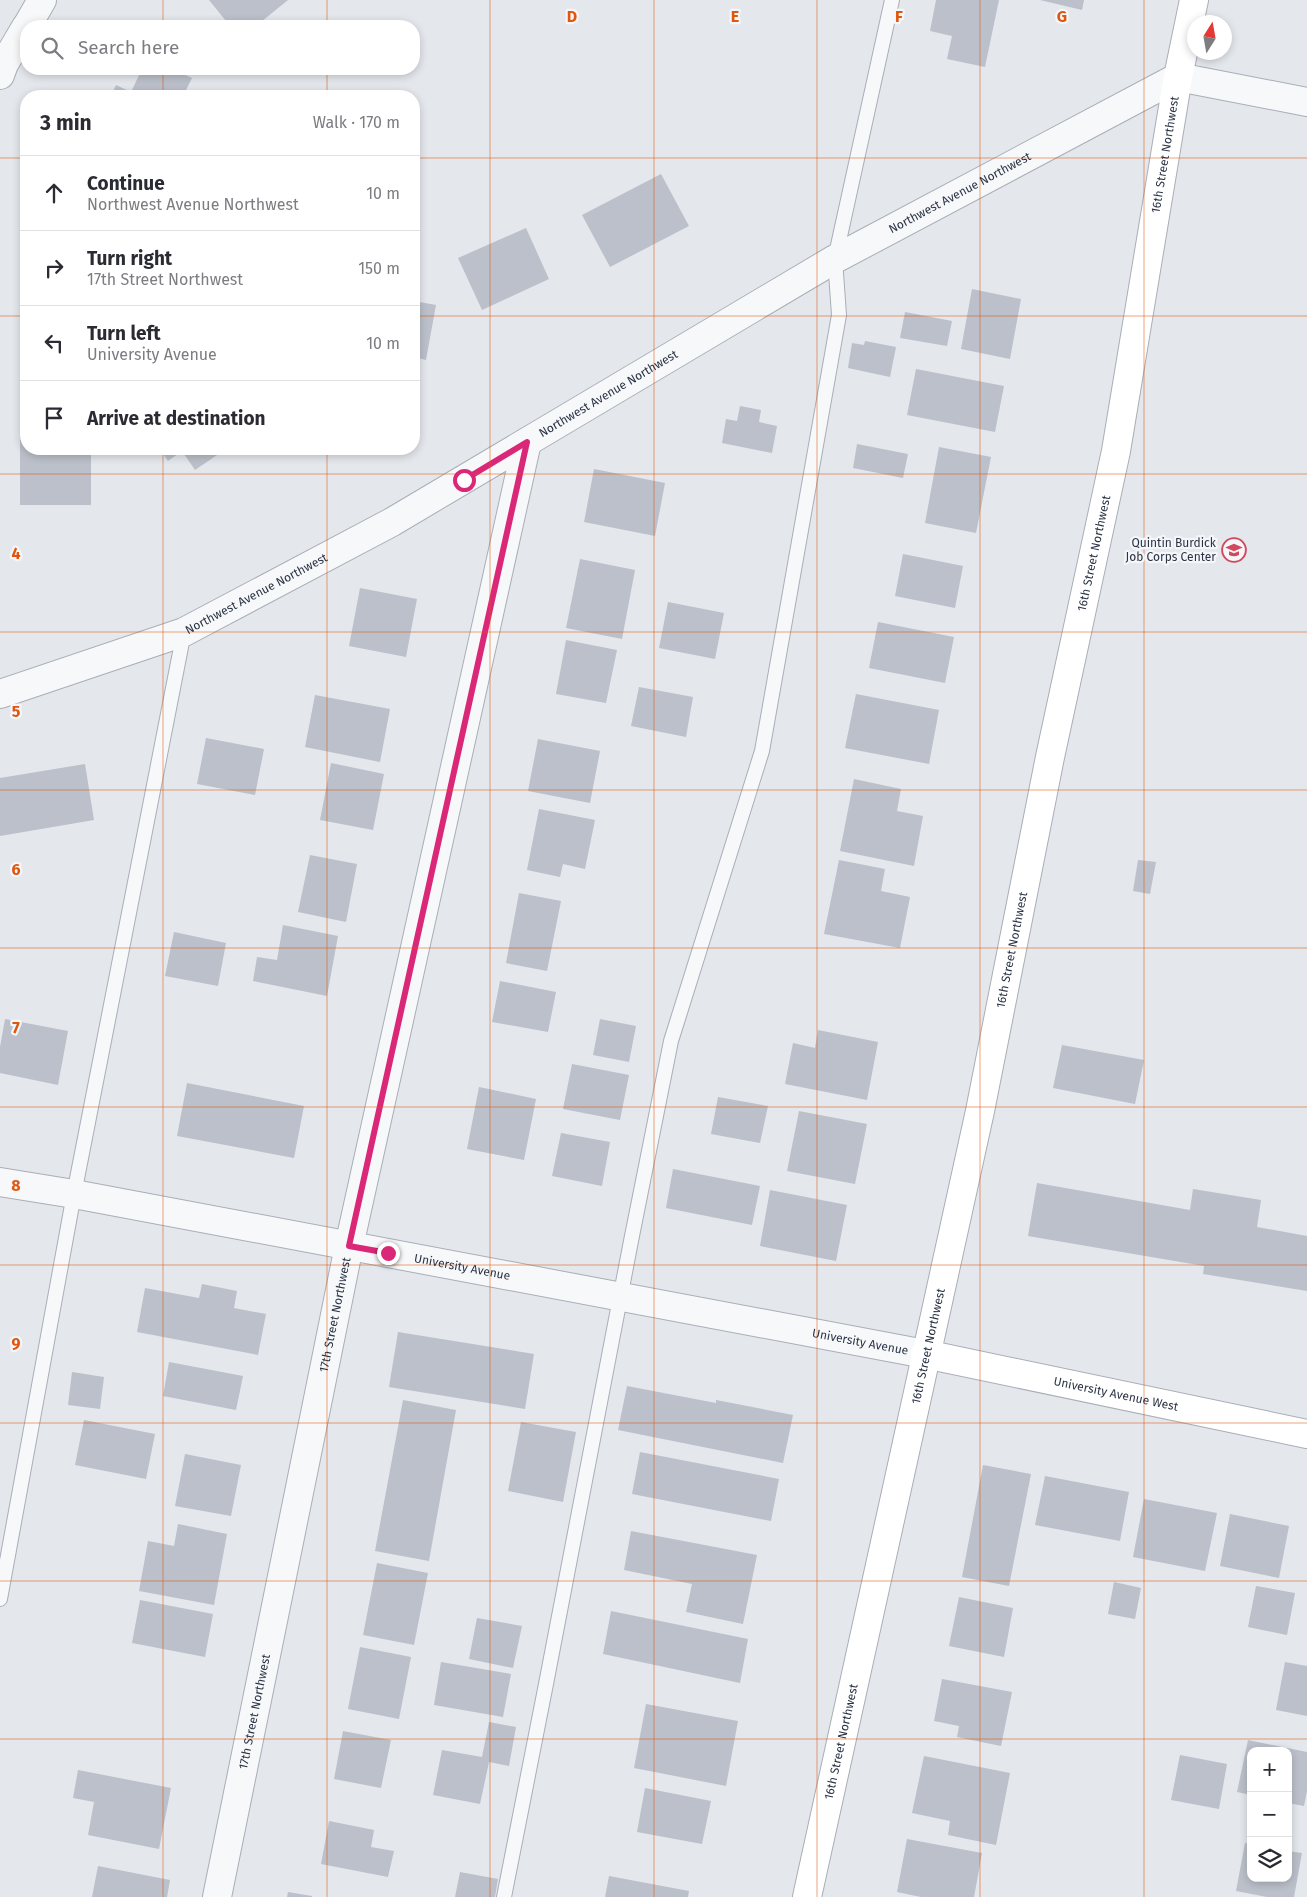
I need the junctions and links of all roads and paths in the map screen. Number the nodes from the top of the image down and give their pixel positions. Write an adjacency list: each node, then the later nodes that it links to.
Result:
1 (42, 0): 4 (street)
2 (892, 0): 9 (lane)
3 (1194, 0): 7 (street, 16th Street Northwest)
4 (30, 20)
5 (20, 37): 6 (street)
6 (0, 75)
7 (1178, 77): 8 (street); 9 (street, Northwest Avenue Northwest); 17 (street, 16th Street Northwest)
8 (1307, 102)
9 (835, 259): 10 (street, Northwest Avenue Northwest); 16 (lane)
10 (527, 442): 11 (street, Northwest Avenue Northwest); 15 (street, 17th Street Northwest)
11 (184, 632): 12 (street, Northwest Avenue Northwest); 14 (lane)
12 (0, 694)
13 (0, 1182): 14 (street, University Avenue)
14 (74, 1194): 15 (street, University Avenue); 19 (lane)
15 (349, 1246): 16 (street, University Avenue); 20 (street, 17th Street Northwest)
16 (620, 1296): 17 (street, University Avenue); 21 (lane)
17 (925, 1354): 18 (street, University Avenue West); 22 (street, 16th Street Northwest)
18 (1307, 1434)
19 (0, 1599)
20 (218, 1897)
21 (504, 1897)
22 (807, 1897)

